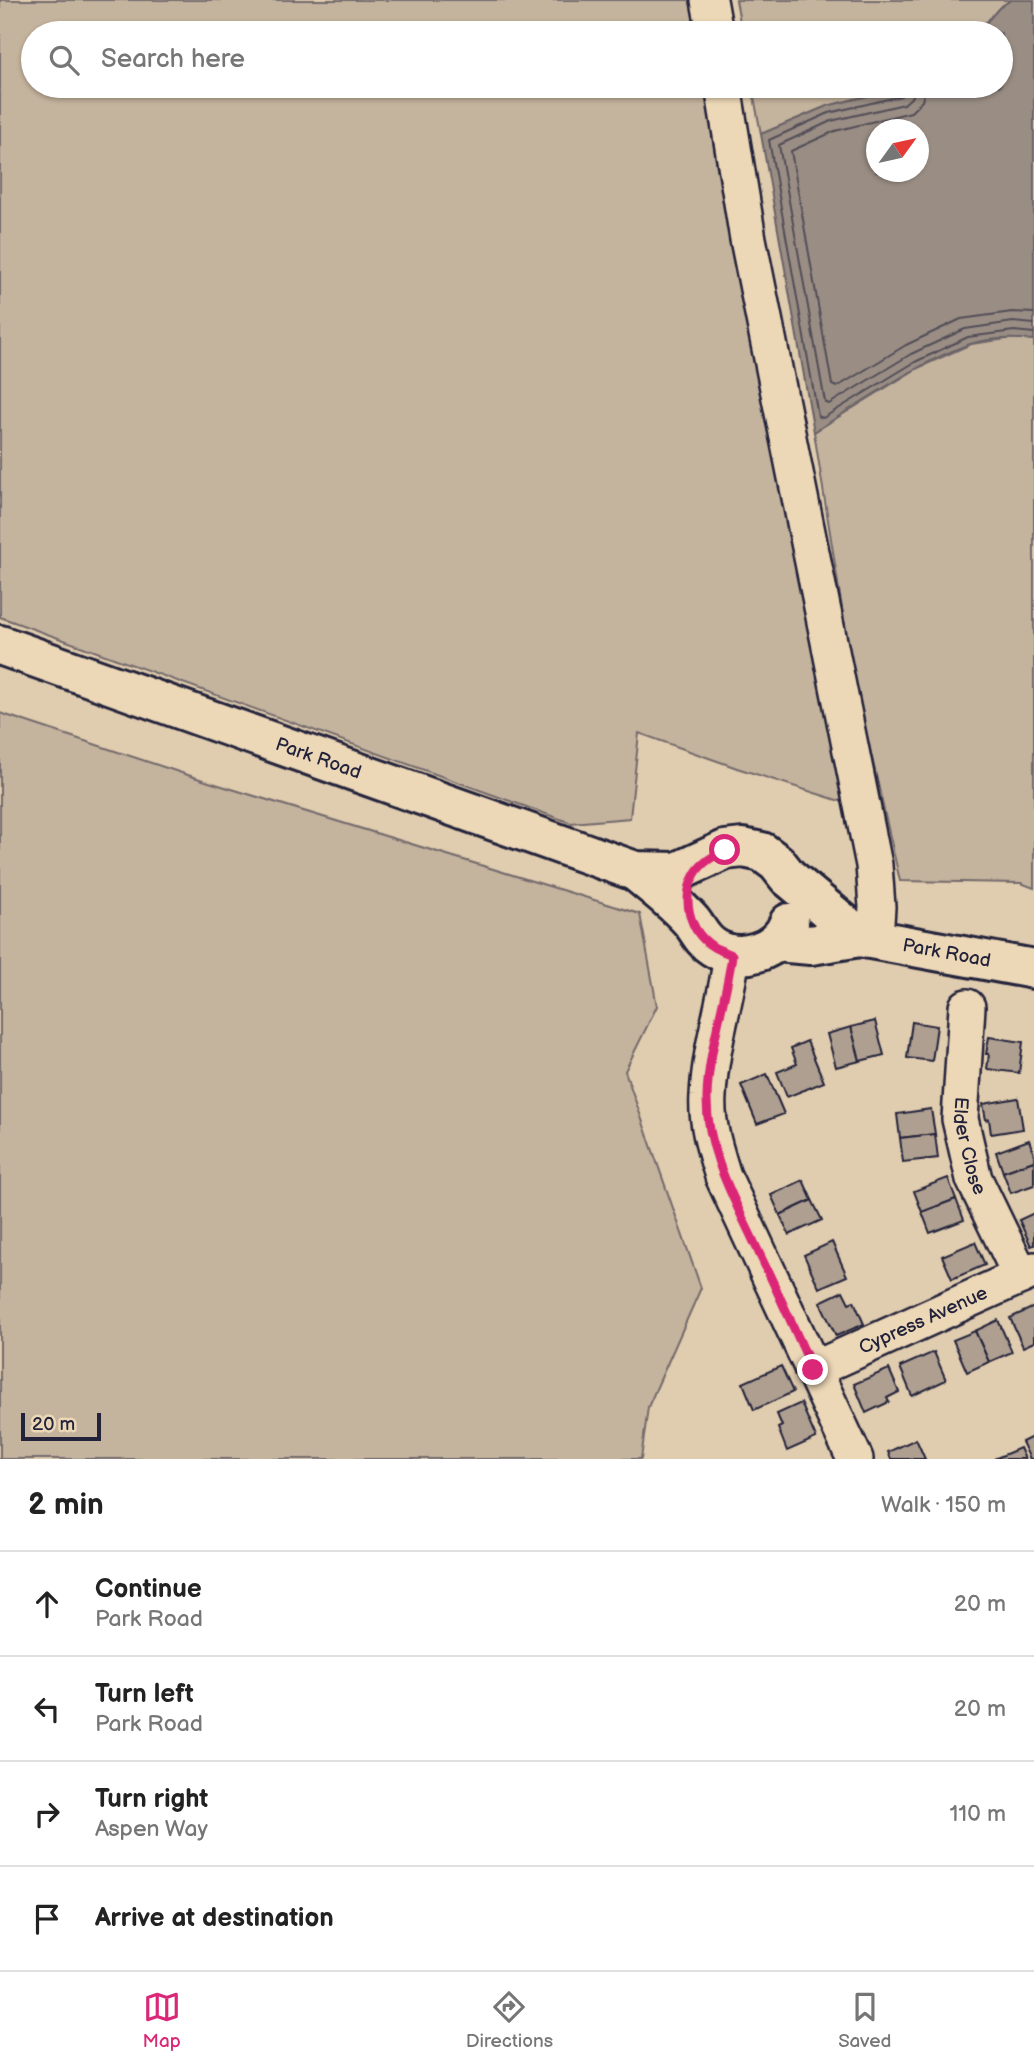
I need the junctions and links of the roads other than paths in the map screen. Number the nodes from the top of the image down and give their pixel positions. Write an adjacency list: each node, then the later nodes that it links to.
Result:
1 (709, 0): 2 (street)
2 (713, 21)
3 (725, 98): 9 (street)
4 (0, 645): 6 (main road, Park Road)
5 (709, 859): 6 (main road, Park Road); 7 (main road, Park Road); 8 (main road)
6 (635, 871): 8 (main road, Park Road)
7 (788, 877): 9 (main road, Park Road); 10 (main road)
8 (692, 922): 11 (main road, Park Road)
9 (867, 938): 10 (main road, Park Road); 12 (main road, Park Road)
10 (776, 942): 11 (main road, Park Road)
11 (732, 955): 15 (street)
12 (1034, 969)
13 (967, 1007): 14 (street, Elder Close)
14 (1027, 1273): 15 (street, Cypress Avenue)
15 (813, 1370): 16 (street)
16 (855, 1459)

